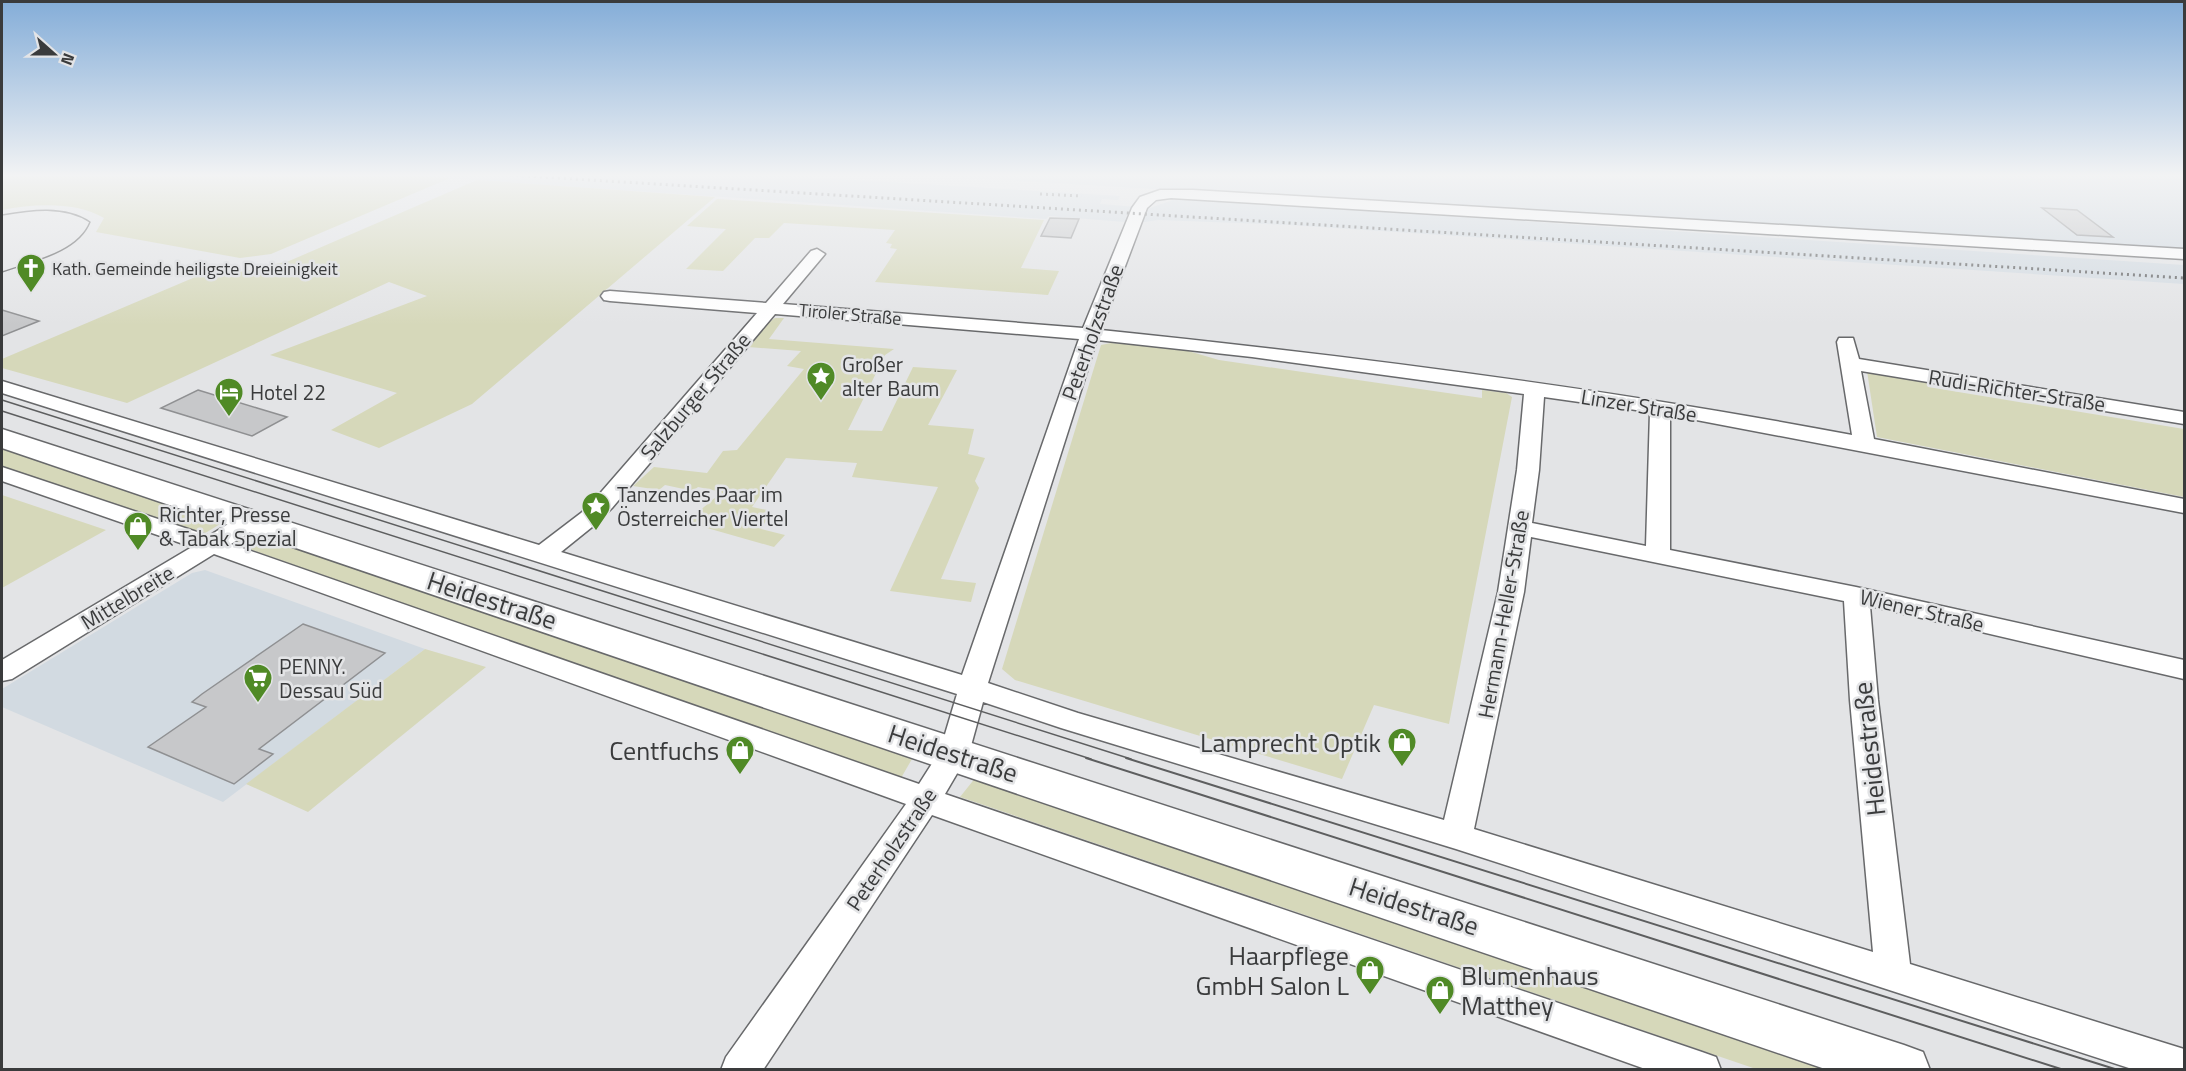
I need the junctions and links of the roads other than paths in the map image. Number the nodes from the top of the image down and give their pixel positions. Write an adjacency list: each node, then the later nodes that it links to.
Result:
1 (1132, 225): 7 (street, Peterholzstraße)
2 (1672, 225): 4 (street, Peterholzstraße)
3 (817, 254): 6 (street, Salzburger Straße)
4 (2184, 255)
5 (610, 296): 6 (street, Tiroler Straße)
6 (771, 308): 7 (street, Tiroler Straße); 21 (street, Salzburger Straße)
7 (1090, 333): 11 (street, Linzer Straße); 26 (street, Peterholzstraße)
8 (1846, 342): 9 (street)
9 (1850, 363): 13 (street, Rudi-Richter-Straße); 15 (street)
10 (2, 387): 21 (street)
11 (1534, 389): 12 (street, Linzer Straße); 19 (street, Hermann-Heller-Straße)
12 (1660, 407): 15 (street, Linzer Straße); 22 (street)
13 (2184, 418)
14 (2, 438): 18 (street, Heidestraße)
15 (1864, 444): 17 (street, Linzer Straße)
16 (2, 474): 20 (street, Heidestraße)
17 (2184, 506)
18 (252, 521): 20 (street, Mittelbreite); 27 (street, Heidestraße)
19 (1520, 528): 22 (street, Wiener Straße); 29 (street, Hermann-Heller-Straße)
20 (212, 545): 25 (street, Mittelbreite); 28 (street, Heidestraße)
21 (542, 555): 26 (street)
22 (1658, 555): 23 (street, Wiener Straße)
23 (1856, 595): 24 (street, Wiener Straße); 30 (street, Heidestraße)
24 (2184, 669)
25 (2, 672)
26 (972, 688): 27 (street, Peterholzstraße); 29 (street)
27 (954, 753): 28 (street, Peterholzstraße); 34 (street, Heidestraße)
28 (927, 799): 32 (street, Peterholzstraße); 33 (street, Heidestraße)
29 (1456, 836): 30 (street)
30 (1893, 975): 31 (street)
31 (2184, 1067)
32 (740, 1070)
33 (1702, 1070)
34 (1904, 1070)

